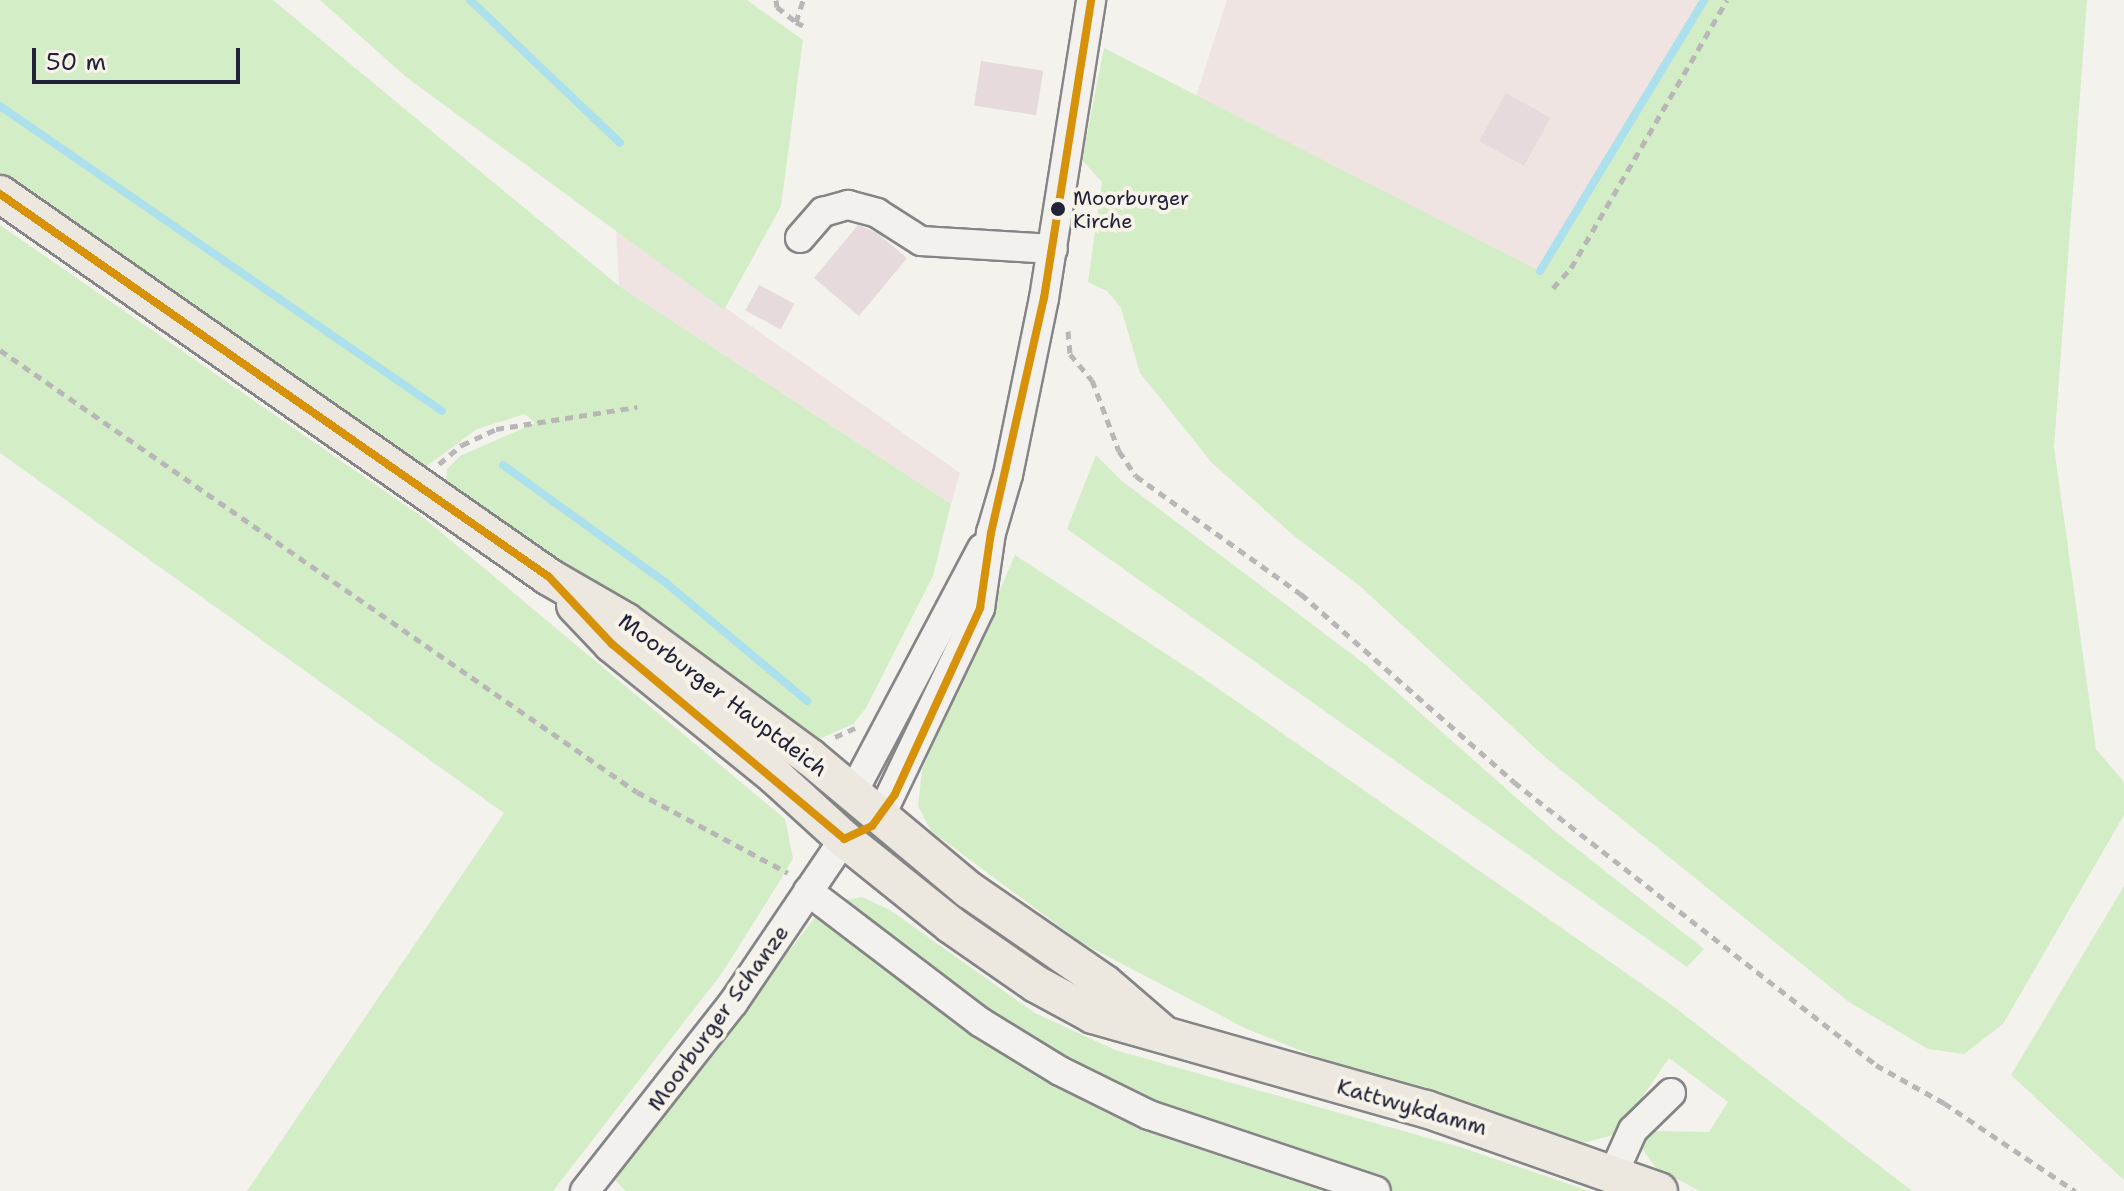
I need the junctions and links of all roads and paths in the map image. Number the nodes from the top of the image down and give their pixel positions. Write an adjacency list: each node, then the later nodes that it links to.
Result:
1 (776, 0): 5 (path)
2 (803, 0): 5 (path)
3 (1091, 0): 9 (street)
4 (1727, 0): 10 (path)
5 (796, 22): 6 (path)
6 (806, 27)
7 (0, 194): 14 (main road, Moorburger Hauptdeich)
8 (800, 238): 9 (street)
9 (1053, 249): 15 (street)
10 (1553, 288)
11 (1069, 322): 27 (path)
12 (0, 350): 20 (path)
13 (637, 407): 14 (path)
14 (422, 488): 16 (main road, Moorburger Hauptdeich)
15 (991, 533): 17 (street); 18 (street)
16 (549, 577): 17 (main road, Moorburger Hauptdeich); 19 (main road, Moorburger Hauptdeich)
17 (852, 794): 18 (main road, Moorburger Hauptdeich); 19 (main road)
18 (880, 817): 19 (main road); 21 (main road, Kattwykdamm)
19 (844, 839): 20 (street, Moorburger Schanze); 21 (main road, Kattwykdamm)
20 (808, 891): 24 (street, Moorburger Schanze); 25 (street)
21 (1161, 1032): 23 (main road, Kattwykdamm)
22 (1671, 1093): 23 (street)
23 (1614, 1172): 26 (main road, Kattwykdamm)
24 (585, 1191)
25 (1376, 1191)
26 (1659, 1191)
27 (2075, 1191)

